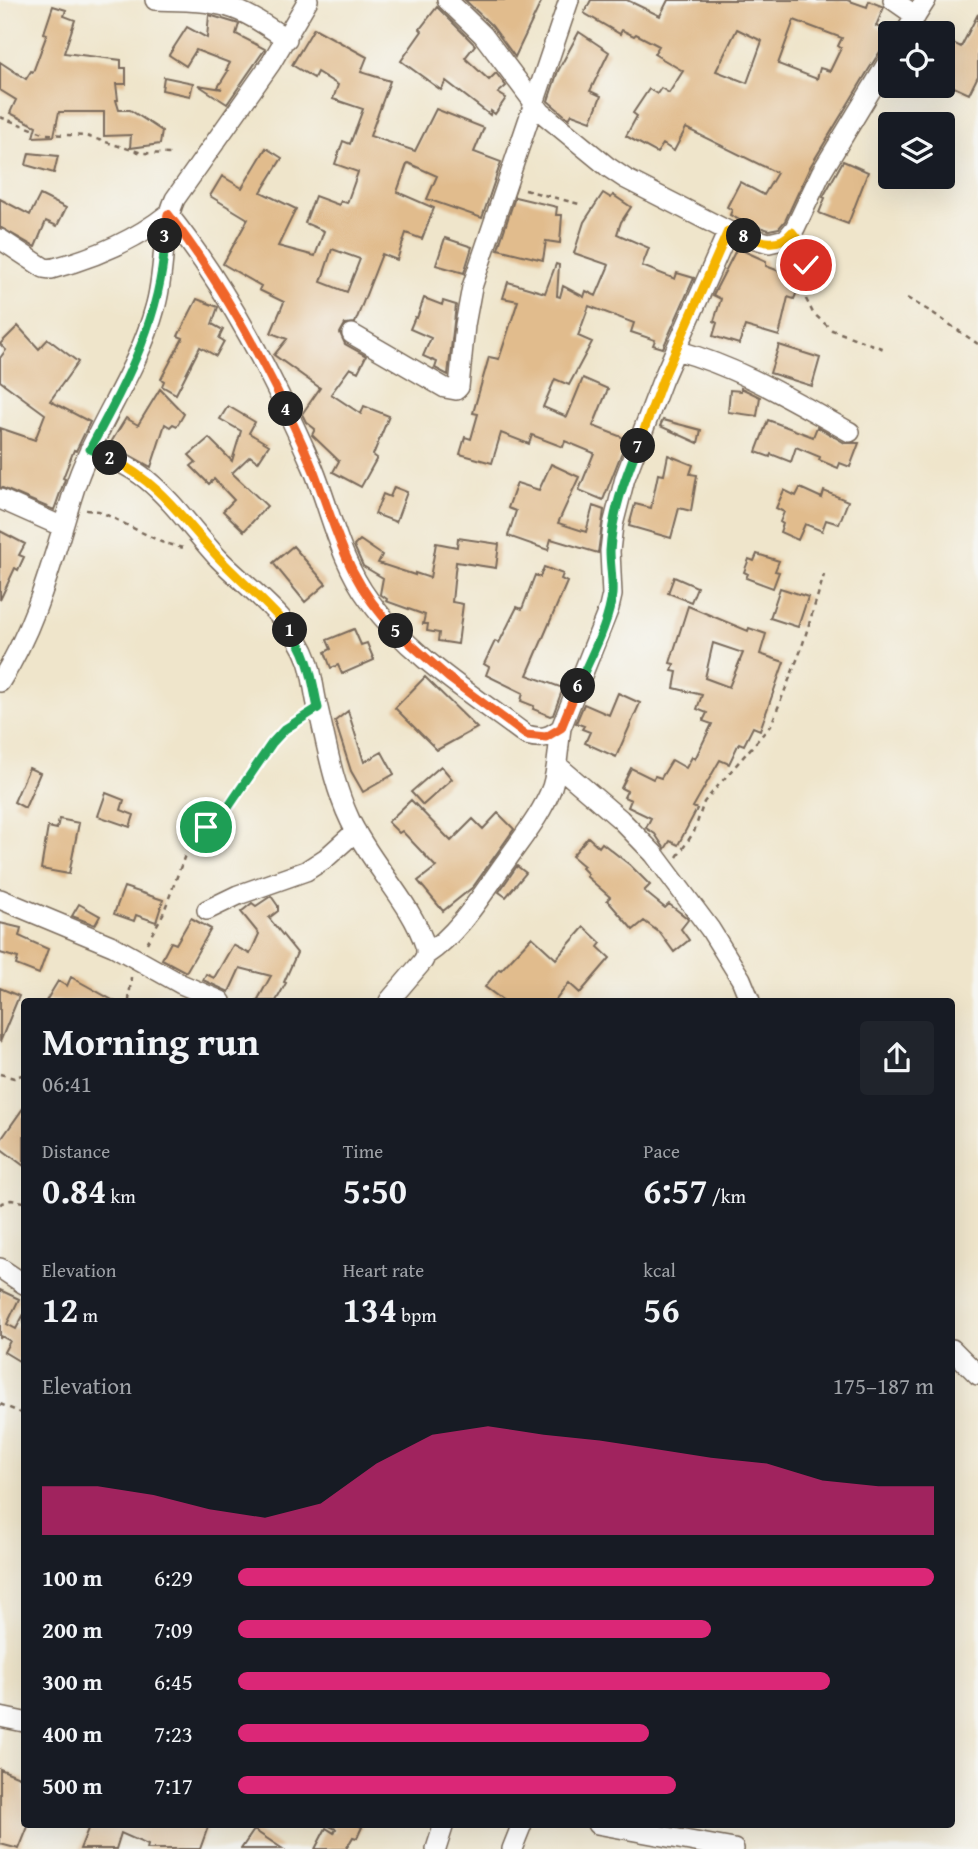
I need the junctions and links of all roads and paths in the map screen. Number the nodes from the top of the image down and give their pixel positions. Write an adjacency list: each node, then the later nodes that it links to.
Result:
1 (155, 0): 7 (street)
2 (308, 0): 7 (street)
3 (447, 0): 9 (street)
4 (569, 0): 9 (street)
5 (894, 0): 6 (street)
6 (921, 8)
7 (287, 39): 14 (street)
8 (878, 79): 16 (street)
9 (533, 102): 12 (street); 15 (street)
10 (0, 117): 11 (path)
11 (170, 154)
12 (505, 185): 13 (path); 19 (street)
13 (583, 205)
14 (168, 214): 17 (street); 24 (street); 31 (street)
15 (728, 231): 16 (street); 22 (street)
16 (792, 232): 21 (path)
17 (0, 239)
18 (906, 298): 20 (path)
19 (352, 334)
20 (978, 344)
21 (884, 349)
22 (676, 350): 23 (street); 31 (street)
23 (850, 432)
24 (90, 449): 26 (street); 27 (street)
25 (0, 499): 26 (street)
26 (66, 518): 27 (path); 29 (street)
27 (219, 558): 30 (street)
28 (824, 575): 34 (path)
29 (0, 682)
30 (318, 708): 33 (street); 38 (path)
31 (561, 728): 32 (street)
32 (557, 765): 34 (street); 37 (street)
33 (356, 831): 36 (street); 37 (street)
34 (666, 871): 42 (street)
35 (0, 899): 38 (street)
36 (207, 910)
37 (426, 956): 39 (street)
38 (137, 958): 40 (path); 41 (street)
39 (405, 993)
40 (129, 998)
41 (213, 998)
42 (749, 998)
43 (0, 1074): 44 (path)
44 (21, 1075)
45 (21, 1202): 46 (path)
46 (0, 1204)
47 (0, 1268): 48 (street)
48 (21, 1282)
49 (955, 1352): 50 (street)
50 (978, 1375)
51 (0, 1404): 52 (path)
52 (21, 1412)
53 (0, 1717): 54 (street)
54 (21, 1721)
55 (443, 1828): 58 (street)
56 (520, 1828): 59 (street)
57 (643, 1828): 60 (street)
58 (436, 1849)
59 (512, 1849)
60 (734, 1849)

